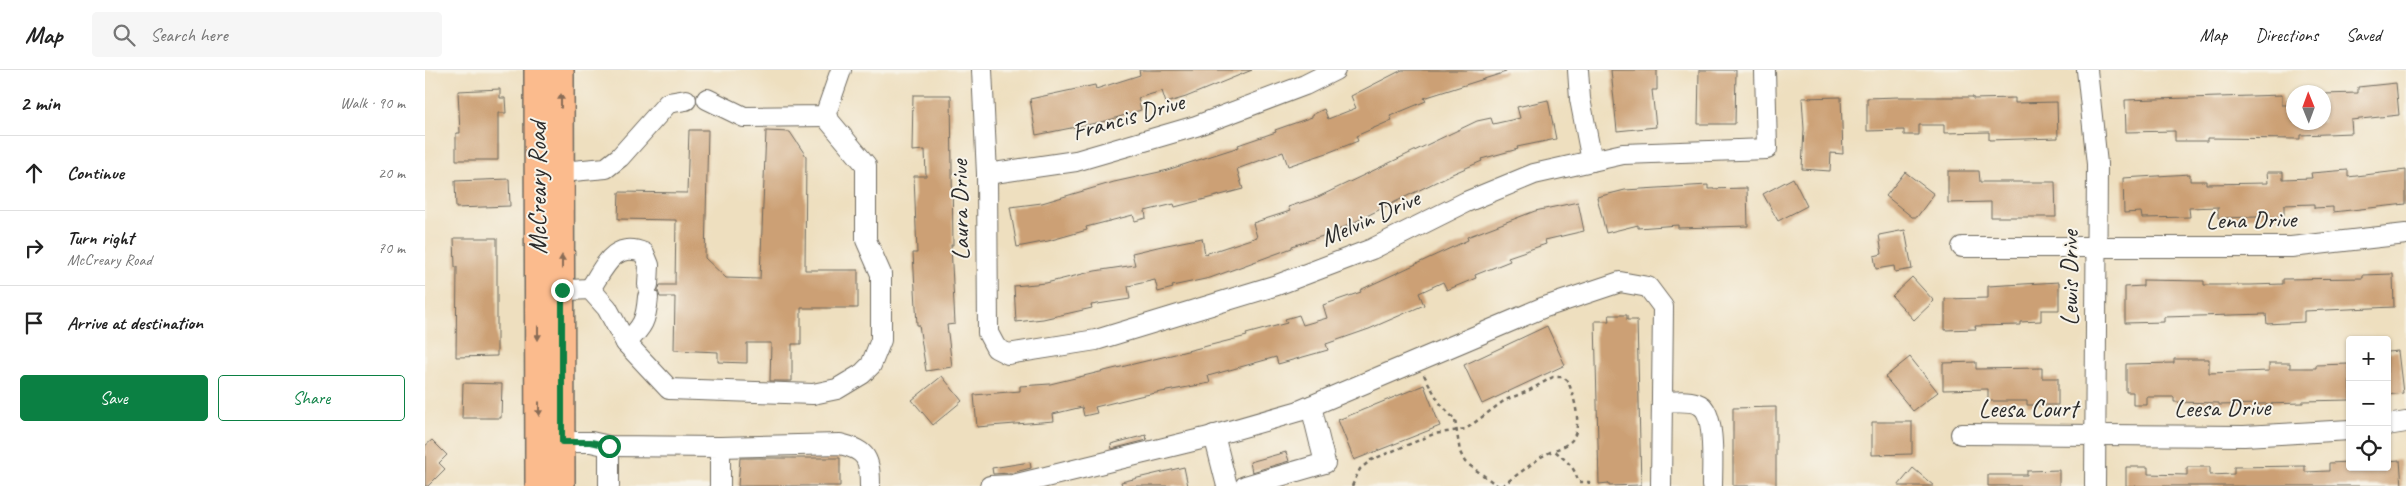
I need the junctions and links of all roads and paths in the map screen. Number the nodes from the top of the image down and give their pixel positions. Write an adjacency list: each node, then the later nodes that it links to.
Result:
1 (537, 70): 19 (main road, McCreary Road)
2 (561, 70): 13 (main road, McCreary Road, one-way to 2)
3 (841, 70): 11 (street)
4 (982, 70): 14 (street, Laura Drive)
5 (1335, 70): 14 (street, Francis Drive)
6 (1579, 70): 12 (street)
7 (1765, 70): 12 (street, Melvin Drive)
8 (2087, 70): 17 (street, Lewis Drive)
9 (707, 99): 11 (street)
10 (686, 100): 13 (street)
11 (825, 116): 20 (street)
12 (1592, 161): 21 (street, Melvin Drive)
13 (561, 172): 19 (main road, McCreary Road, one-way to 13)
14 (987, 174): 21 (street, Laura Drive)
15 (2406, 234): 17 (street, Lena Drive)
16 (1962, 247): 17 (street, Lena Drive)
17 (2097, 248): 31 (street, Lewis Drive)
18 (590, 289): 19 (street); 20 (street); 20 (street)
19 (550, 291): 32 (main road, McCreary Road)
20 (626, 342)
21 (996, 348)
22 (1417, 362): 23 (street); 24 (street); 27 (path)
23 (1662, 402): 48 (street); 49 (street)
24 (1311, 406): 30 (street); 43 (street)
25 (2406, 422): 26 (street)
26 (2391, 424)
27 (1458, 430): 35 (path); 44 (path); 45 (path)
28 (2346, 430): 31 (street, Leesa Drive)
29 (1961, 434): 31 (street, Leesa Court)
30 (1214, 435): 41 (street); 42 (street)
31 (2095, 435): 50 (street, Lewis Drive)
32 (551, 442): 33 (street); 36 (main road, McCreary Road); 37 (main road, McCreary Road)
33 (609, 446): 34 (street); 38 (street)
34 (720, 447): 39 (street); 40 (street)
35 (1554, 450): 46 (path); 47 (path)
36 (539, 486)
37 (562, 486)
38 (609, 486)
39 (720, 486)
40 (870, 486)
41 (990, 486)
42 (1227, 486)
43 (1245, 486)
44 (1352, 486)
45 (1498, 486)
46 (1502, 486)
47 (1589, 486)
48 (1661, 486)
49 (1711, 486)
50 (2095, 486)

